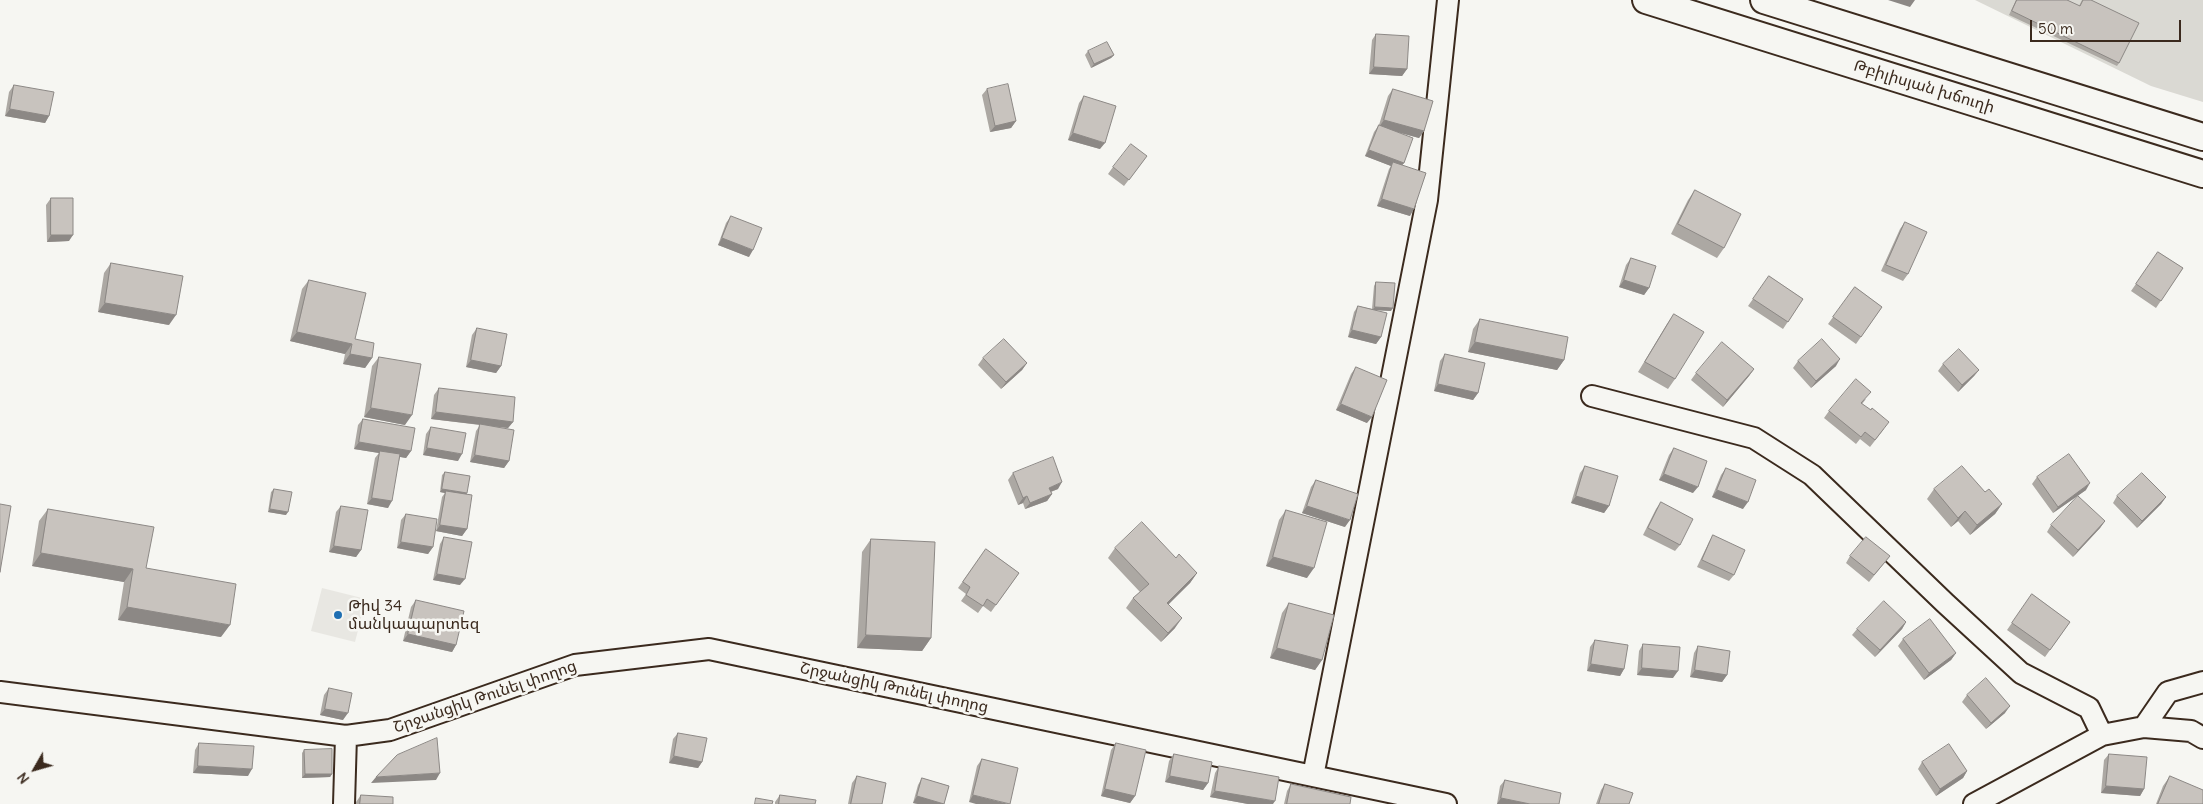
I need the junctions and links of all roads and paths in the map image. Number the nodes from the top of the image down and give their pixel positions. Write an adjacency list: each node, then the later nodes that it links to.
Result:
1 (1448, 0): 13 (street)
2 (1646, 0): 5 (main road, Թբիլիսյան խճուղի)
3 (1764, 0): 4 (main road)
4 (2203, 137)
5 (2203, 174)
6 (1592, 396): 10 (street)
7 (2203, 682): 9 (street)
8 (0, 692): 11 (street, Շրջանցիկ Թունել փողոց)
9 (2144, 727): 10 (street); 12 (street)
10 (2102, 735): 16 (street)
11 (346, 736): 13 (street, Շրջանցիկ Թունել փողոց); 14 (street)
12 (2203, 738)
13 (1313, 776): 15 (street, Շրջանցիկ Թունել փողոց)
14 (344, 804)
15 (1446, 804)
16 (1974, 804)

